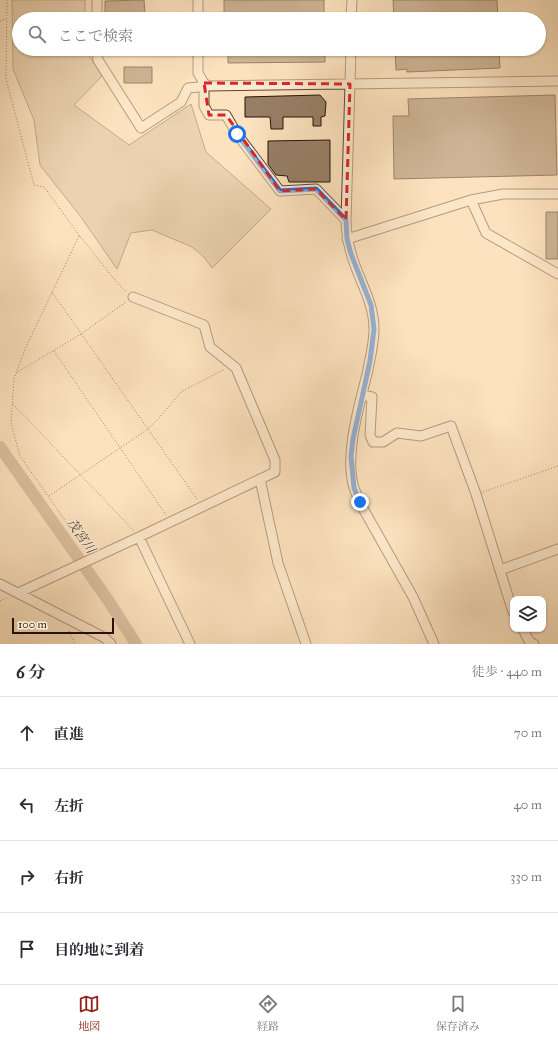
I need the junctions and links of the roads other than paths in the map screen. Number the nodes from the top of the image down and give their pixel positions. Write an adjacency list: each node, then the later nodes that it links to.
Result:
1 (97, 0): 4 (street)
2 (198, 0): 5 (street)
3 (352, 0): 6 (street)
4 (97, 12)
5 (198, 12)
6 (351, 12)
7 (98, 56): 11 (street)
8 (198, 56): 11 (street)
9 (351, 56): 12 (street)
10 (558, 81): 12 (street)
11 (204, 83): 12 (street); 15 (street)
12 (350, 84): 15 (street)
13 (558, 194): 14 (street)
14 (471, 200): 16 (street); 17 (street)
15 (346, 220): 16 (street)
16 (347, 239): 19 (street)
17 (558, 274)
18 (133, 297): 20 (street)
19 (362, 395): 23 (street); 31 (street)
20 (260, 479): 21 (street); 30 (street)
21 (139, 537): 25 (street); 29 (street)
22 (558, 549): 23 (street)
23 (500, 570): 26 (street)
24 (0, 584): 25 (street)
25 (18, 593): 28 (street)
26 (510, 602)
27 (524, 632): 32 (street)
28 (111, 644)
29 (190, 644)
30 (306, 644)
31 (434, 644)
32 (534, 644)

